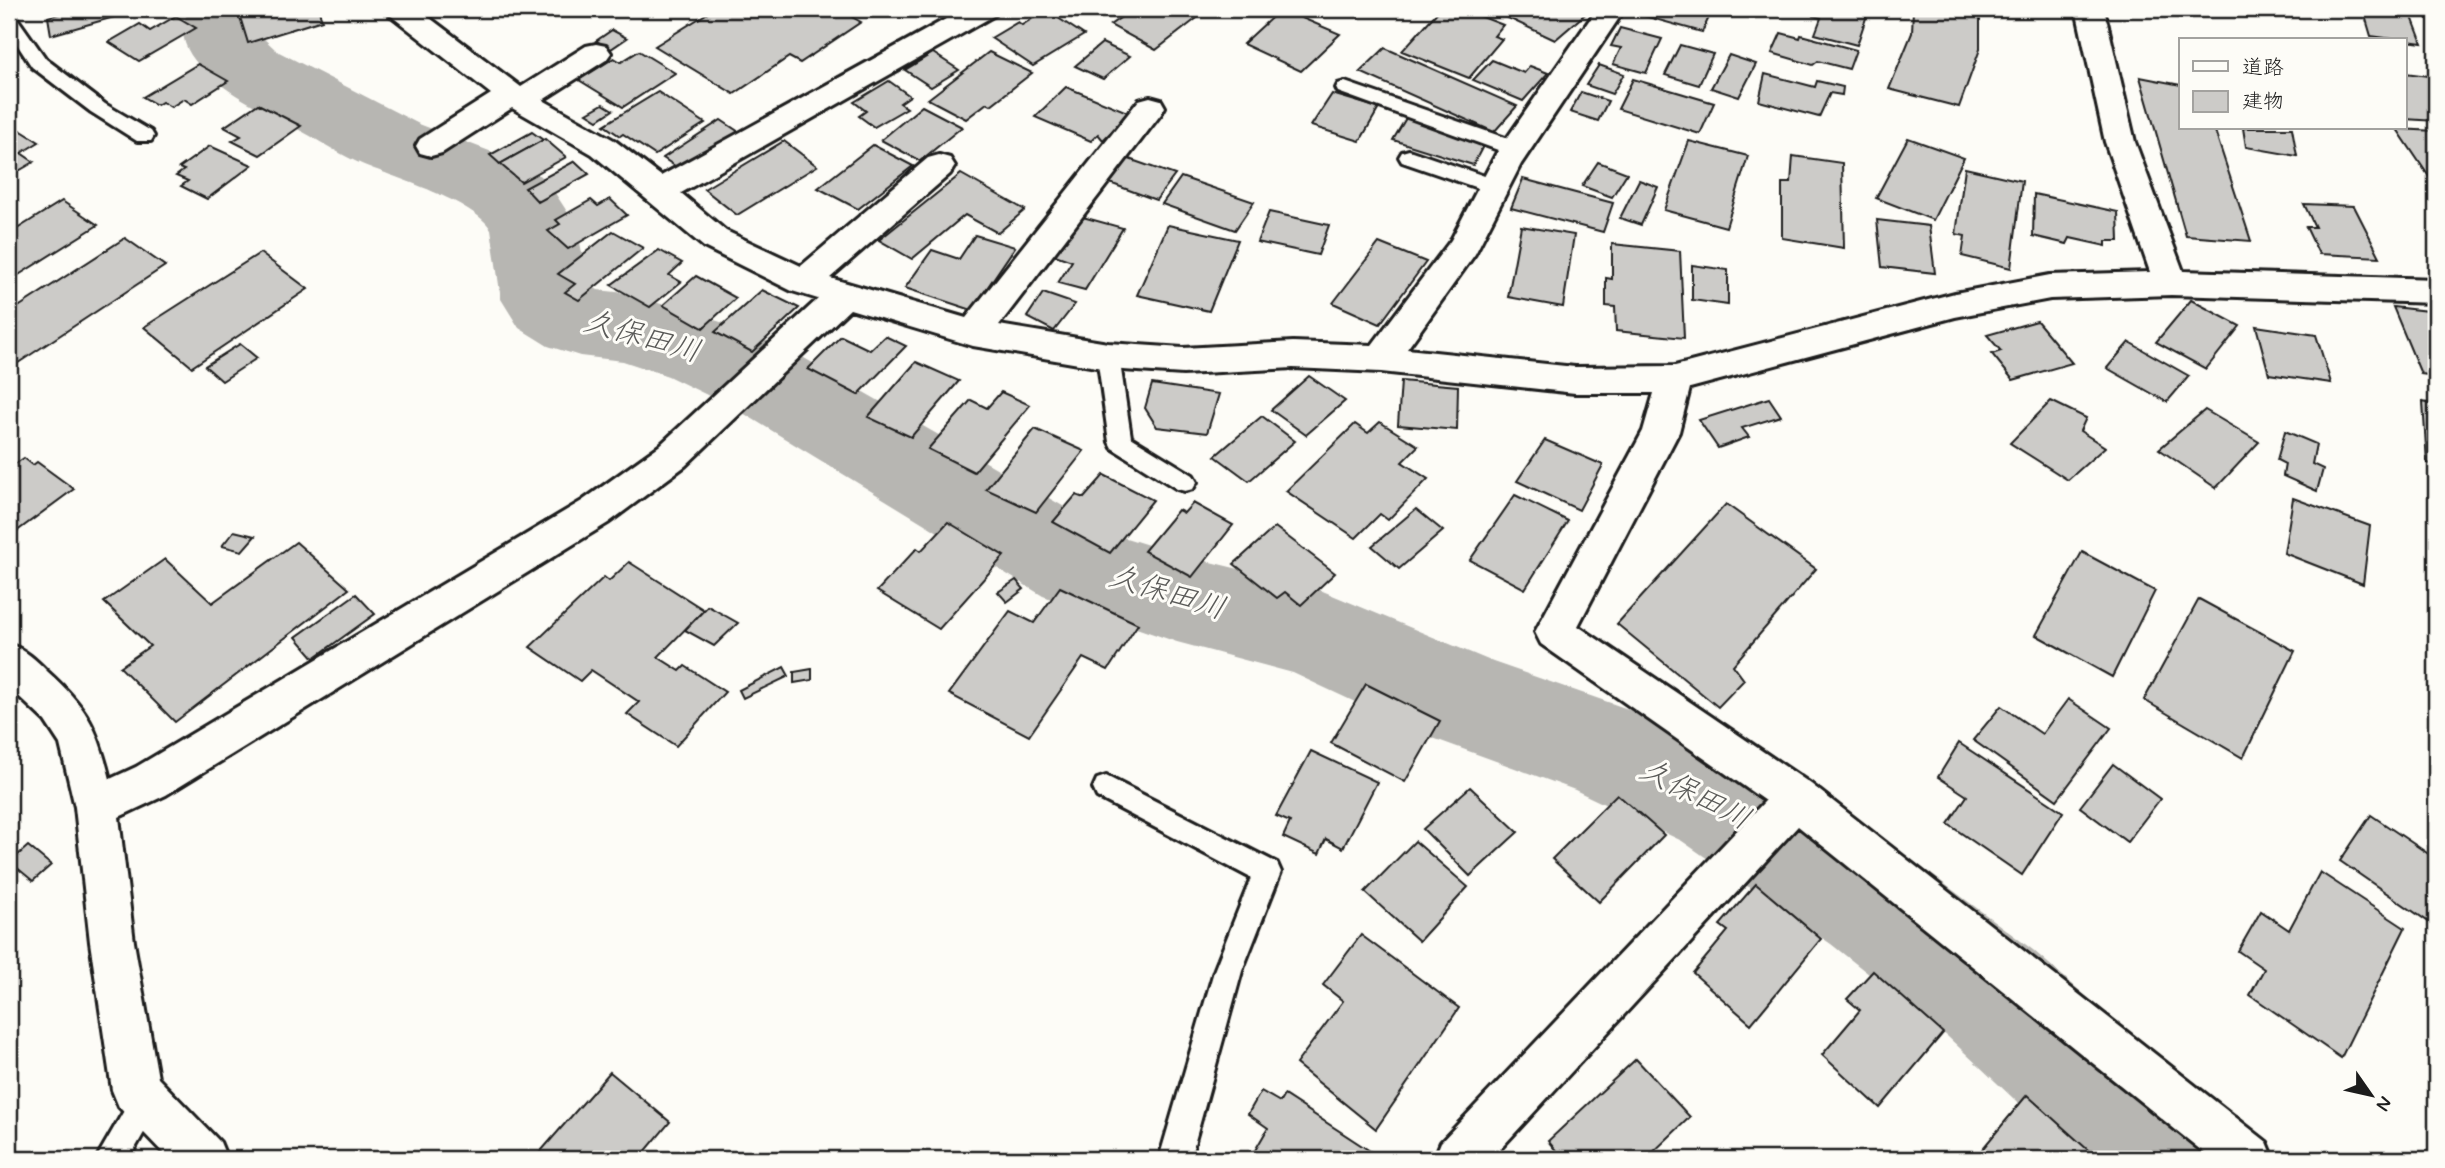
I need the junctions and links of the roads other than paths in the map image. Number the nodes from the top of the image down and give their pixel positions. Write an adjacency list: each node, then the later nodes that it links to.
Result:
1 (400, 9): 8 (street)
2 (985, 9): 16 (street)
3 (1611, 9): 12 (street)
4 (2090, 9): 18 (street)
5 (9, 19): 10 (lane)
6 (596, 53): 8 (street)
7 (1345, 88): 12 (lane)
8 (516, 98): 11 (street); 16 (street)
9 (1150, 107): 21 (street)
10 (144, 136)
11 (431, 146)
12 (1516, 149): 15 (street)
13 (1409, 157): 15 (lane)
14 (939, 166): 17 (street)
15 (1495, 187): 23 (street)
16 (659, 191): 17 (street)
17 (804, 282): 20 (street)
18 (2171, 283): 19 (street); 24 (street)
19 (2436, 291)
20 (844, 295): 21 (street); 29 (street)
21 (973, 333): 22 (street)
22 (1108, 356): 23 (street); 25 (lane)
23 (1381, 359): 24 (street)
24 (1675, 379): 28 (street)
25 (1185, 482)
26 (9, 661): 29 (street)
27 (1106, 788): 33 (lane)
28 (1791, 804): 34 (street); 35 (street)
29 (96, 807): 30 (street)
30 (147, 1101): 31 (lane); 32 (street)
31 (111, 1159)
32 (203, 1159)
33 (1175, 1159)
34 (1458, 1159)
35 (2250, 1159)

